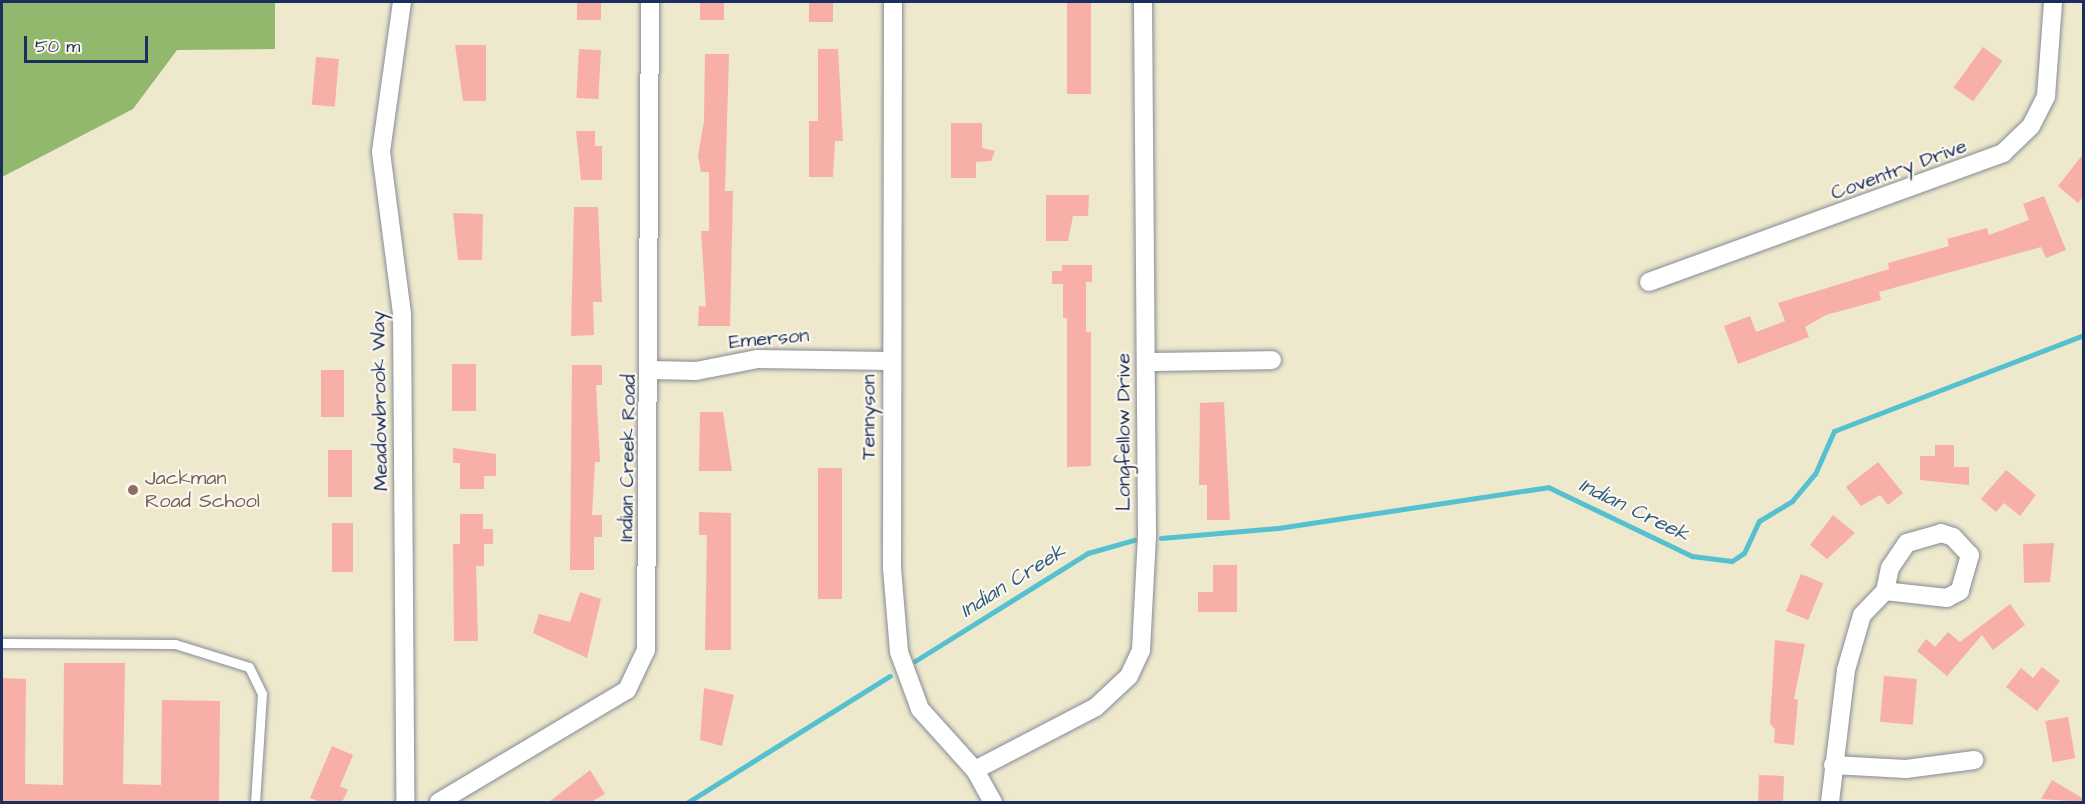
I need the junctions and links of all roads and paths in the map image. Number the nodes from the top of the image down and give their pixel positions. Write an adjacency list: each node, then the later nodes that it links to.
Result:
1 (402, 2): 17 (street, Meadowbrook Way)
2 (650, 2): 10 (street, Indian Creek Road)
3 (892, 2): 8 (street, Tennyson)
4 (1143, 2): 9 (street, Longfellow Drive)
5 (2053, 2): 6 (street, Coventry Drive)
6 (1649, 282)
7 (1272, 360): 9 (street)
8 (891, 361): 10 (street, Emerson); 15 (street, Tennyson)
9 (1146, 362): 15 (street, Longfellow Drive)
10 (651, 370): 18 (street, Indian Creek Road)
11 (1885, 591): 11 (street); 14 (street)
12 (2, 643): 16 (lane)
13 (1974, 760): 14 (street)
14 (1833, 765): 20 (street)
15 (975, 770): 19 (street, Tennyson)
16 (255, 802)
17 (405, 802)
18 (439, 802)
19 (993, 802)
20 (1830, 802)

